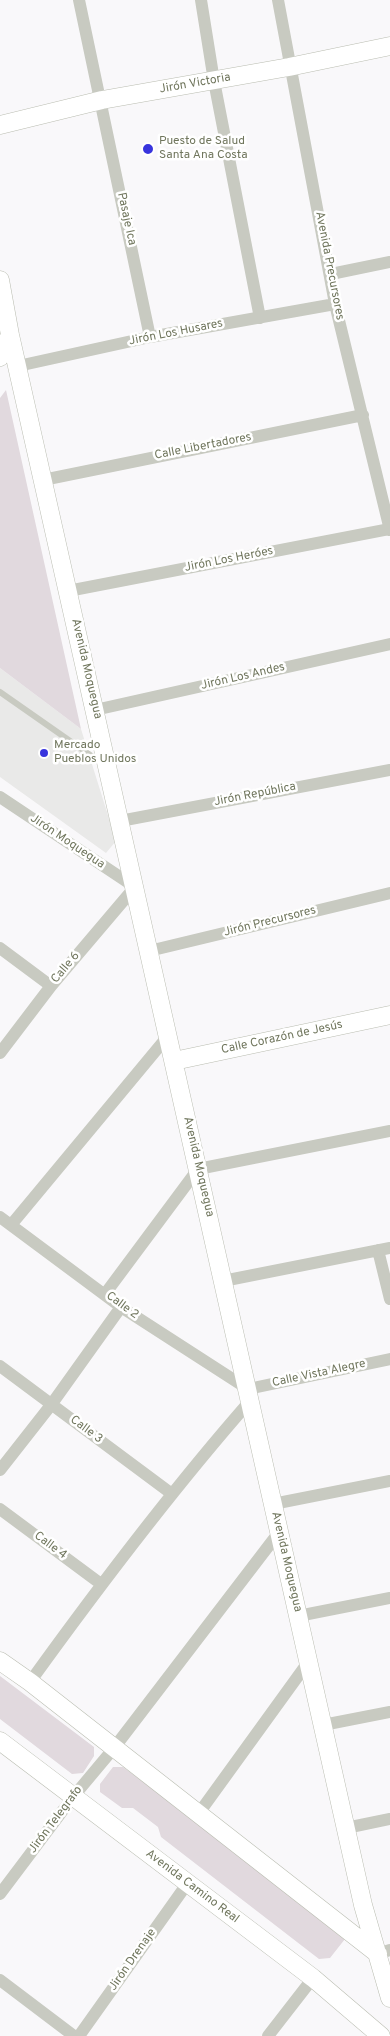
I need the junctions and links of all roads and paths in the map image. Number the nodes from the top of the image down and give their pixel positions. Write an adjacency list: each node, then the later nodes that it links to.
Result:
1 (80, 0): 7 (street, Pasaje Ica)
2 (201, 0): 6 (street)
3 (278, 0): 5 (street, Avenida Precursores)
4 (390, 46): 5 (main road, Jirón Victoria)
5 (289, 67): 6 (main road, Jirón Victoria); 10 (street, Avenida Precursores)
6 (214, 80): 7 (main road, Jirón Victoria); 13 (street)
7 (102, 100): 8 (main road, Jirón Victoria); 15 (street, Pasaje Ica)
8 (0, 125)
9 (390, 262): 10 (street)
10 (331, 274): 12 (street, Avenida Precursores)
11 (0, 280): 14 (main road, Avenida Moquegua)
12 (335, 304): 13 (street, Jirón Los Husares); 18 (street, Avenida Precursores)
13 (260, 318): 15 (street, Jirón Los Husares)
14 (10, 334): 16 (main road); 17 (main road, Avenida Moquegua)
15 (150, 337): 17 (street, Jirón Los Husares)
16 (0, 358)
17 (18, 366): 19 (main road, Avenida Moquegua)
18 (363, 415): 19 (street, Calle Libertadores); 20 (street, Avenida Precursores)
19 (44, 480): 21 (main road, Avenida Moquegua)
20 (390, 529): 21 (street, Jirón Los Heróes)
21 (68, 591): 24 (main road, Avenida Moquegua)
22 (390, 644): 24 (street, Jirón Los Andes)
23 (0, 692): 25 (lane)
24 (95, 710): 25 (main road, Avenida Moquegua)
25 (108, 767): 28 (main road, Avenida Moquegua)
26 (390, 770): 28 (street, Jirón República)
27 (0, 797): 29 (street, Jirón Moquegua)
28 (120, 821): 29 (main road, Avenida Moquegua)
29 (135, 887): 32 (main road, Avenida Moquegua); 33 (street, Calle 6)
30 (390, 893): 32 (street, Jirón Precursores)
31 (0, 948): 33 (street)
32 (149, 951): 35 (main road, Avenida Moquegua)
33 (50, 986): 36 (street, Calle 6)
34 (390, 1015): 37 (main road, Calle Corazón de Jesús)
35 (168, 1036): 37 (main road, Avenida Moquegua); 41 (street)
36 (0, 1053)
37 (174, 1061): 39 (main road, Avenida Moquegua)
38 (390, 1131): 39 (street)
39 (198, 1169): 43 (main road, Avenida Moquegua); 44 (street)
40 (0, 1217): 41 (street, Calle 2)
41 (11, 1225): 44 (street, Calle 2)
42 (384, 1249): 43 (street); 45 (street)
43 (223, 1280): 49 (main road, Avenida Moquegua)
44 (106, 1294): 46 (street, Calle 2)
45 (390, 1298)
46 (121, 1307): 49 (street, Calle 2); 50 (street)
47 (390, 1359): 49 (street, Calle Vista Alegre)
48 (0, 1366): 50 (street, Calle 3)
49 (249, 1395): 53 (street); 54 (main road, Avenida Moquegua)
50 (51, 1404): 51 (street); 53 (street, Calle 3)
51 (0, 1470)
52 (390, 1481): 54 (street)
53 (172, 1494): 57 (street)
54 (273, 1504): 56 (main road, Avenida Moquegua)
55 (0, 1508): 57 (street, Calle 4)
56 (280, 1531): 59 (main road, Avenida Moquegua); 66 (street, Jirón Telegrafo)
57 (101, 1584): 62 (street)
58 (390, 1598): 59 (street)
59 (298, 1616): 61 (main road, Avenida Moquegua)
60 (0, 1661): 62 (main road)
61 (309, 1662): 64 (main road, Avenida Moquegua); 68 (street)
62 (30, 1682): 66 (main road)
63 (390, 1712): 64 (street)
64 (323, 1726): 70 (main road, Avenida Moquegua)
65 (0, 1742): 67 (main road, Avenida Camino Real)
66 (114, 1748): 67 (street, Jirón Telegrafo); 68 (main road)
67 (73, 1797): 71 (main road, Avenida Camino Real); 72 (street, Jirón Telegrafo)
68 (199, 1813): 73 (main road)
69 (390, 1819): 70 (street)
70 (346, 1828): 73 (main road, Avenida Moquegua)
71 (188, 1884): 74 (main road, Avenida Camino Real); 78 (street, Jirón Drenaje)
72 (0, 1894)
73 (384, 1952): 76 (main road, Avenida Moquegua)
74 (312, 1978): 79 (street); 80 (main road, Avenida Camino Real)
75 (0, 1980): 77 (street)
76 (390, 1998)
77 (74, 2036)
78 (79, 2036)
79 (268, 2036)
80 (381, 2036)

